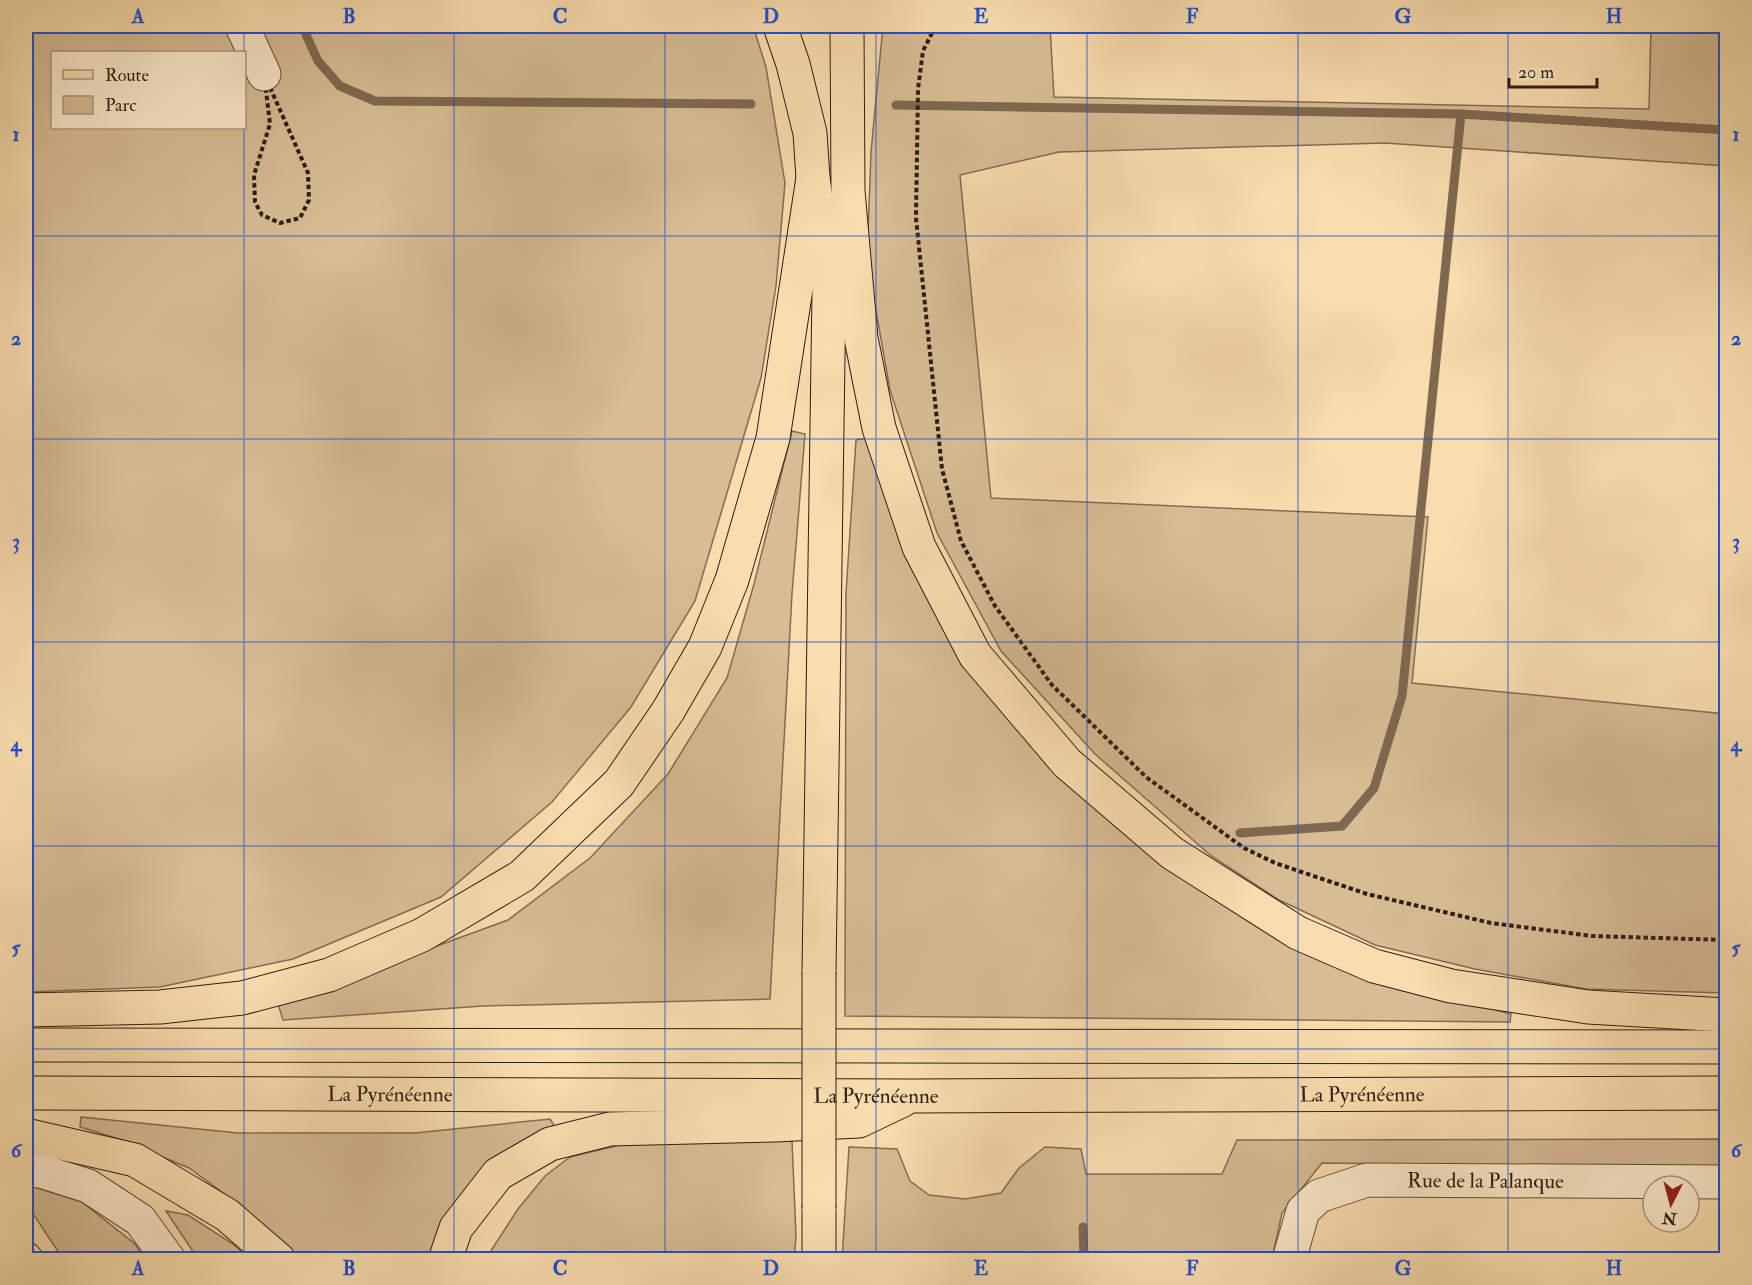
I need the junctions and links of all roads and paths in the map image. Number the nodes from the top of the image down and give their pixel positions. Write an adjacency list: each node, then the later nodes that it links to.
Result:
1 (242, 26): 5 (street)
2 (780, 26): 6 (highway)
3 (847, 26): 7 (highway)
4 (945, 26): 9 (path)
5 (264, 74): 5 (path)
6 (813, 178): 8 (highway); 10 (highway)
7 (848, 191): 8 (highway); 11 (highway)
8 (829, 290): 23 (highway, bridge)
9 (1726, 940)
10 (26, 1010)
11 (1726, 1015)
12 (26, 1045): 13 (highway)
13 (1726, 1047)
14 (26, 1093): 16 (highway, La Pyrénéenne)
15 (1726, 1093): 16 (highway, La Pyrénéenne)
16 (913, 1096): 22 (highway)
17 (26, 1135): 21 (highway)
18 (26, 1169): 20 (street)
19 (1726, 1182): 24 (street, Rue de la Palanque)
20 (169, 1260)
21 (279, 1260)
22 (445, 1260)
23 (819, 1260)
24 (1289, 1260)

